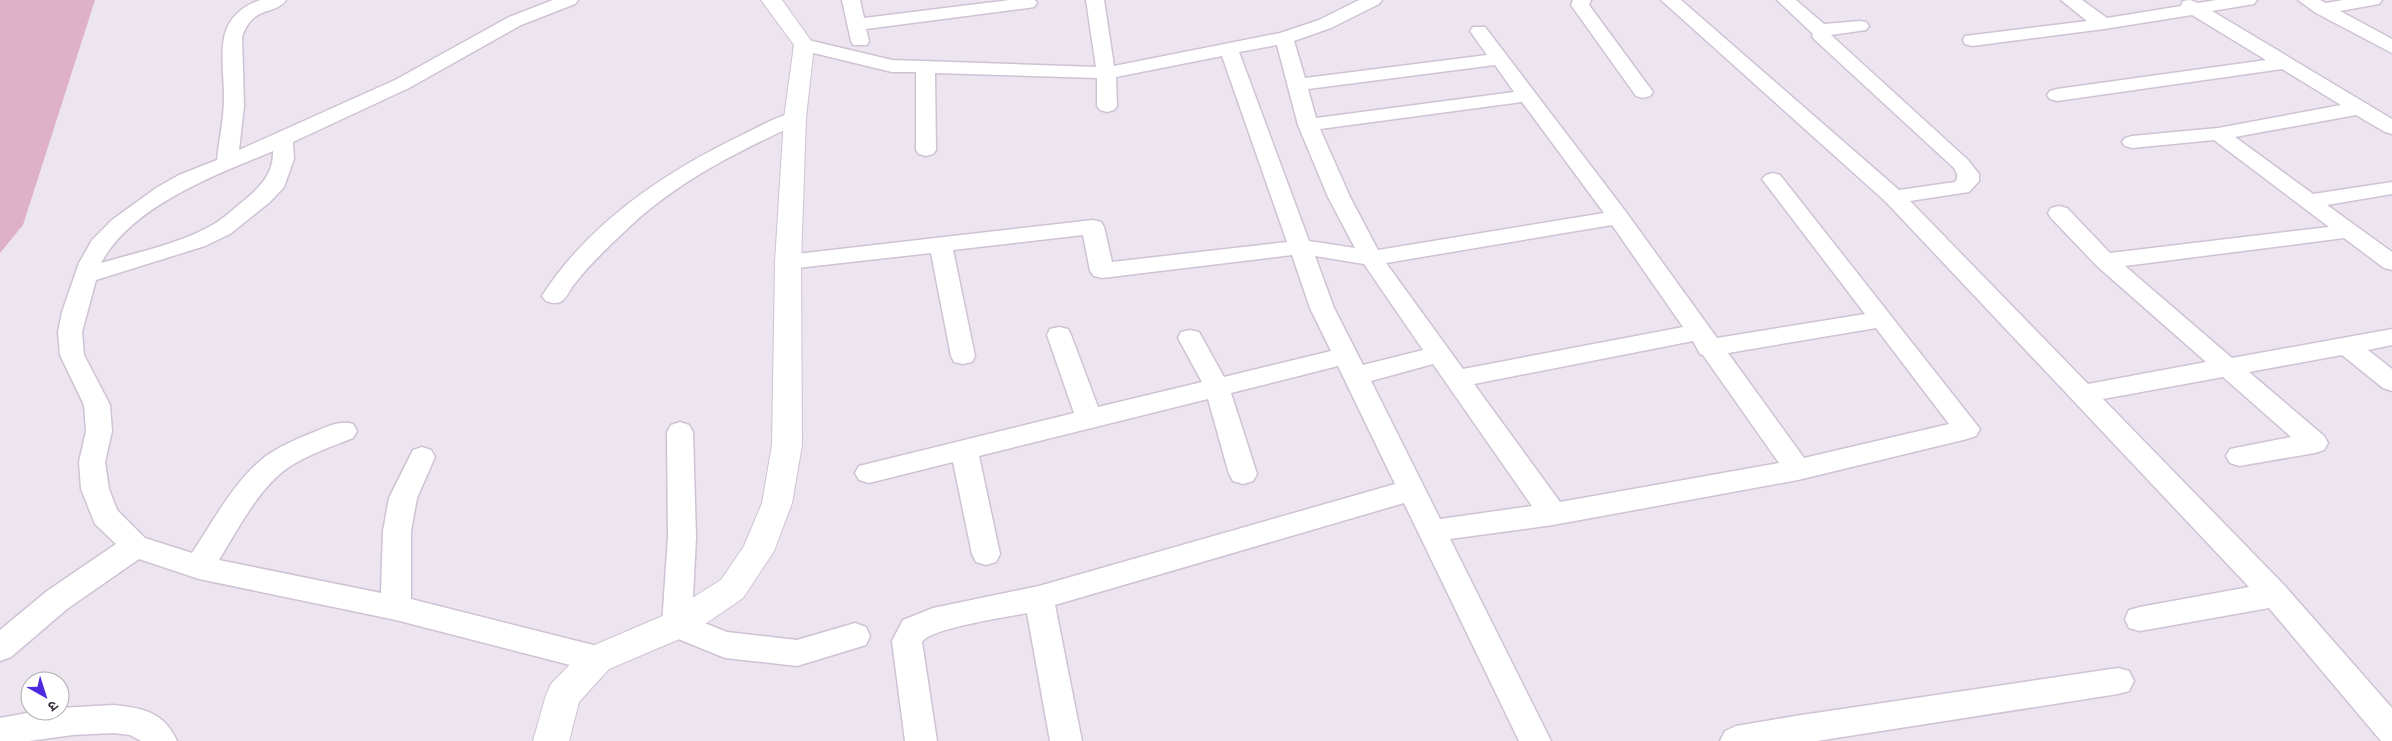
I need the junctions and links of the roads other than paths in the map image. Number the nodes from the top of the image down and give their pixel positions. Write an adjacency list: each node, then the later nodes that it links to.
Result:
1 (276, 0): 44 (street)
2 (771, 0): 23 (street)
3 (851, 0): 17 (street)
4 (1095, 0): 30 (street)
5 (1373, 0): 21 (street)
6 (1582, 0): 32 (street)
7 (1786, 0): 20 (street)
8 (2070, 0): 16 (street)
9 (2248, 0): 14 (street)
10 (2373, 0): 15 (street)
11 (557, 1): 41 (street)
12 (1677, 2): 47 (street)
13 (1028, 3): 17 (street)
14 (2187, 4): 16 (street); 28 (street)
15 (2314, 4): 24 (street)
16 (2104, 24): 22 (street)
17 (855, 25): 27 (street)
18 (1860, 26): 20 (street)
19 (1479, 31): 26 (street)
20 (1822, 32): 47 (street)
21 (1284, 38): 25 (street); 31 (street)
22 (1972, 40)
23 (804, 45): 27 (street); 37 (street)
24 (2392, 46)
25 (1230, 50): 30 (street); 53 (street)
26 (1500, 60): 31 (street); 34 (street)
27 (866, 61): 29 (street)
28 (2285, 63): 33 (street); 36 (street)
29 (925, 67): 30 (street); 43 (street)
30 (1106, 73): 35 (street)
31 (1297, 84): 38 (street)
32 (1643, 92)
33 (2057, 95)
34 (1526, 96): 38 (street); 50 (street)
35 (1107, 106)
36 (2360, 108): 39 (street); 40 (street)
37 (795, 118): 56 (street); 59 (street)
38 (1308, 125): 54 (street)
39 (2392, 128)
40 (2218, 134): 42 (street); 48 (street)
41 (283, 139): 44 (street); 58 (street)
42 (2132, 142)
43 (926, 150)
44 (227, 163): 58 (street)
45 (1773, 179): 60 (street)
46 (2392, 188): 48 (street)
47 (1894, 197): 73 (street)
48 (2309, 201): 51 (street)
49 (2059, 213): 55 (street)
50 (1618, 217): 54 (street); 64 (street)
51 (2349, 231): 55 (street); 57 (street)
52 (941, 245): 53 (street); 56 (street); 67 (street)
53 (1300, 247): 54 (street); 68 (street)
54 (1371, 258): 66 (street)
55 (2106, 261): 69 (street)
56 (788, 262): 93 (street)
57 (2392, 262)
58 (85, 276): 86 (street)
59 (554, 296)
60 (1881, 319): 64 (street); 80 (street)
61 (1059, 335): 74 (street)
62 (2392, 337): 65 (street)
63 (1190, 338): 72 (street)
64 (1704, 340): 70 (street); 80 (street)
65 (2347, 346): 69 (street); 71 (street)
66 (1439, 354): 68 (street); 70 (street)
67 (962, 356)
68 (1350, 366): 72 (street); 83 (street)
69 (2227, 367): 73 (street); 79 (street)
70 (1457, 379): 84 (street)
71 (2392, 382)
72 (1217, 387): 74 (street); 82 (street)
73 (2081, 394): 89 (street)
74 (1089, 419): 77 (street)
75 (344, 431): 88 (street)
76 (680, 432): 93 (street)
77 (964, 450): 81 (street); 87 (street)
78 (422, 456): 91 (street)
79 (2239, 456)
80 (1798, 470): 84 (street)
81 (869, 473)
82 (1243, 474)
83 (1411, 490): 85 (street); 90 (street)
84 (1553, 514): 85 (street)
85 (1431, 531): 105 (street)
86 (134, 546): 88 (street); 95 (street)
87 (986, 554)
88 (199, 567): 91 (street)
89 (2275, 595): 92 (street); 98 (street)
90 (1039, 598): 103 (street); 104 (street)
91 (396, 608): 96 (street)
92 (2140, 619)
93 (677, 626): 94 (street); 96 (street)
94 (855, 636)
95 (0, 648)
96 (597, 659): 102 (street)
97 (2118, 681): 100 (street)
98 (2392, 731)
99 (0, 732): 101 (street)
100 (1798, 735): 106 (street)
101 (161, 741)
102 (551, 741)
103 (921, 741)
104 (1066, 741)
105 (1535, 741)
106 (1736, 741)

